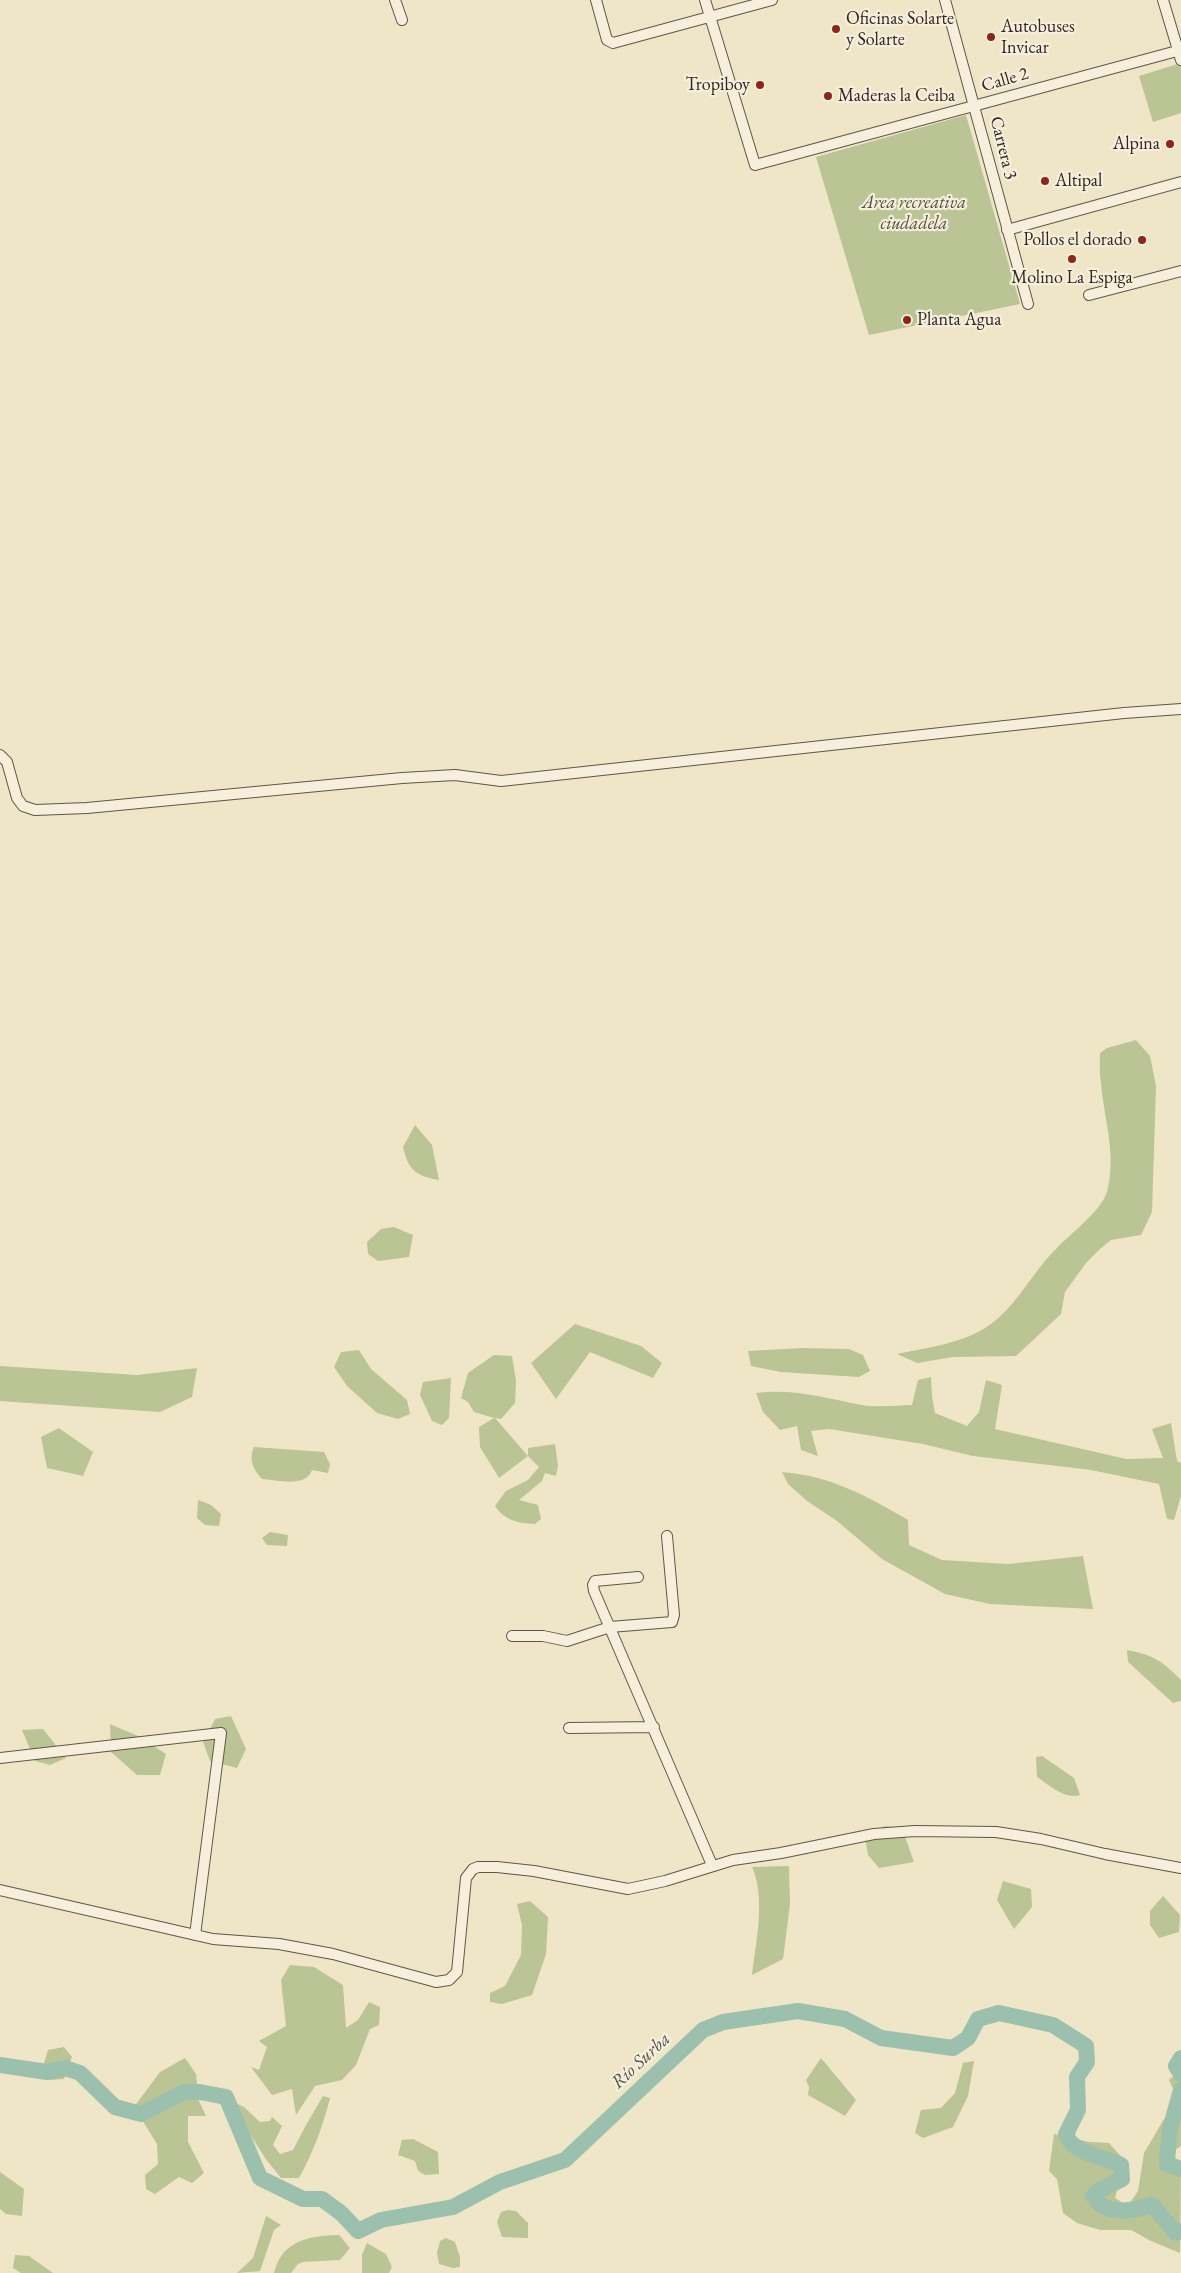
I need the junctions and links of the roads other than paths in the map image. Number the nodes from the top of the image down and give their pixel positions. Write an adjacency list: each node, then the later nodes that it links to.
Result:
1 (395, 0): 8 (street)
2 (596, 0): 7 (street)
3 (705, 0): 7 (street)
4 (772, 0): 7 (street)
5 (945, 0): 10 (street, Carrera 3)
6 (1163, 0): 9 (street)
7 (710, 18): 10 (street, Calle 2)
8 (402, 20)
9 (1179, 51): 10 (street, Calle 2)
10 (975, 105): 12 (street, Carrera 3)
11 (1181, 182): 12 (street)
12 (1007, 230): 15 (street, Carrera 3)
13 (1181, 271): 14 (street)
14 (1090, 295)
15 (1028, 304)
16 (1181, 709): 17 (street)
17 (0, 756)
18 (667, 1536): 20 (street)
19 (638, 1577): 20 (street)
20 (610, 1627): 21 (street); 22 (street)
21 (512, 1636)
22 (654, 1726): 23 (street); 25 (street)
23 (569, 1728)
24 (0, 1758): 28 (street)
25 (712, 1865): 26 (street); 28 (street)
26 (1181, 1868)
27 (0, 1890): 28 (street)
28 (195, 1935)

